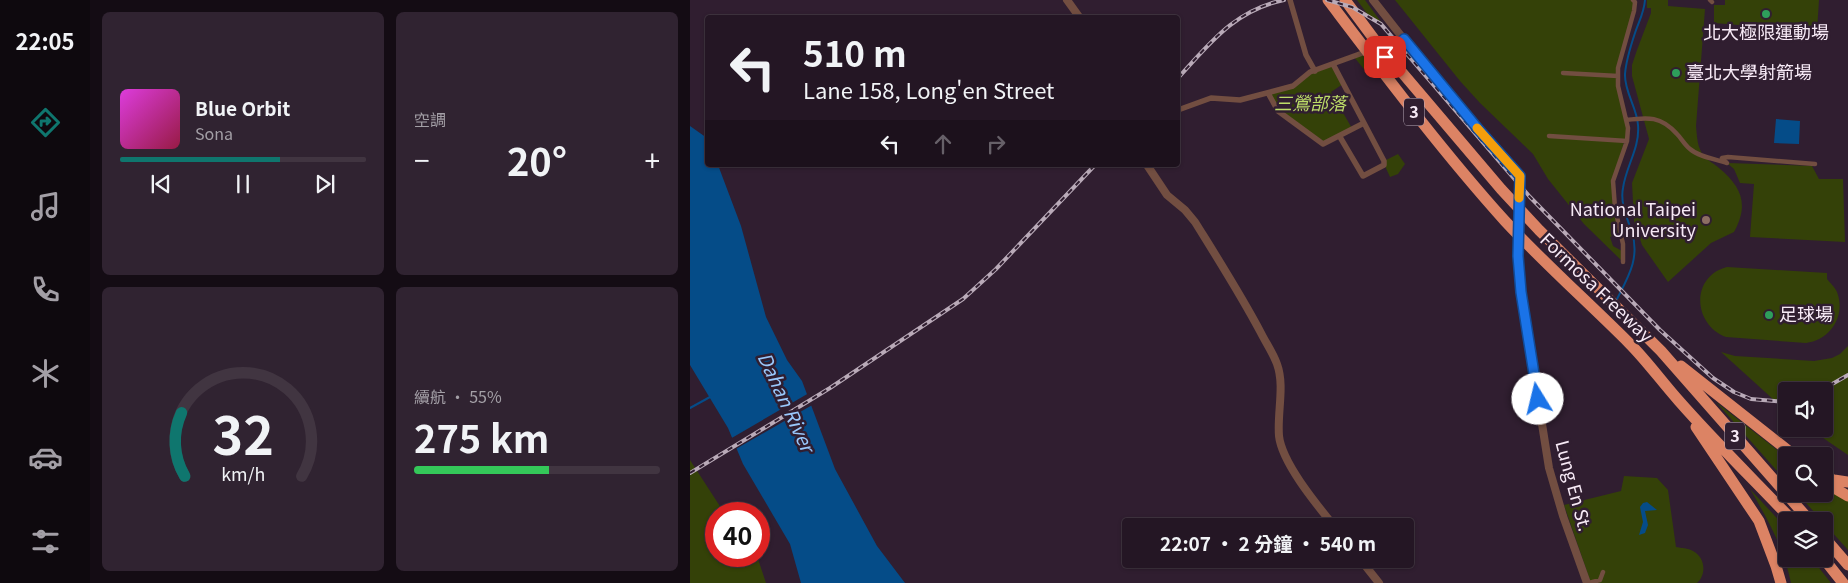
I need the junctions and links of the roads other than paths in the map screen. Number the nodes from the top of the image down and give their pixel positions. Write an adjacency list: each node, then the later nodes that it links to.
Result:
1 (1066, 0): 7 (street)
2 (1290, 0): 12 (street)
3 (1328, 0): 9 (highway, Formosa Freeway / 3)
4 (1345, 0): 10 (highway, Formosa Freeway / 3)
5 (1373, 0): 8 (street, Lung En St.)
6 (1633, 0): 14 (street)
7 (1078, 15)
8 (1404, 39): 10 (street); 41 (street, Lung En St.)
9 (1367, 52): 10 (street); 11 (street); 26 (highway, Formosa Freeway / 3)
10 (1388, 55): 25 (highway, Formosa Freeway / 3)
11 (1333, 64): 12 (street); 18 (street)
12 (1315, 71): 15 (street)
13 (1563, 73): 14 (street)
14 (1618, 76): 17 (street)
15 (1268, 93): 16 (street); 20 (street)
16 (1180, 109)
17 (1626, 120): 21 (street); 22 (street)
18 (1364, 123): 20 (street); 20 (street)
19 (1549, 136): 21 (street)
20 (1340, 137)
21 (1627, 141): 24 (street)
22 (1815, 164)
23 (1148, 167): 34 (street)
24 (1623, 262)
25 (1661, 351): 27 (highway); 33 (highway, Formosa Freeway / 3)
26 (1678, 401): 32 (highway, Formosa Freeway / 3); 42 (highway)
27 (1784, 447)
28 (1833, 480): 29 (highway)
29 (1848, 482)
30 (1833, 487): 31 (highway)
31 (1848, 496)
32 (1784, 512)
33 (1802, 512)
34 (1327, 518)
35 (1833, 548): 36 (highway)
36 (1848, 565)
37 (1830, 567): 43 (highway)
38 (1367, 568): 40 (street)
39 (1603, 572): 41 (street)
40 (1379, 583)
41 (1588, 583)
42 (1781, 583)
43 (1843, 583)

